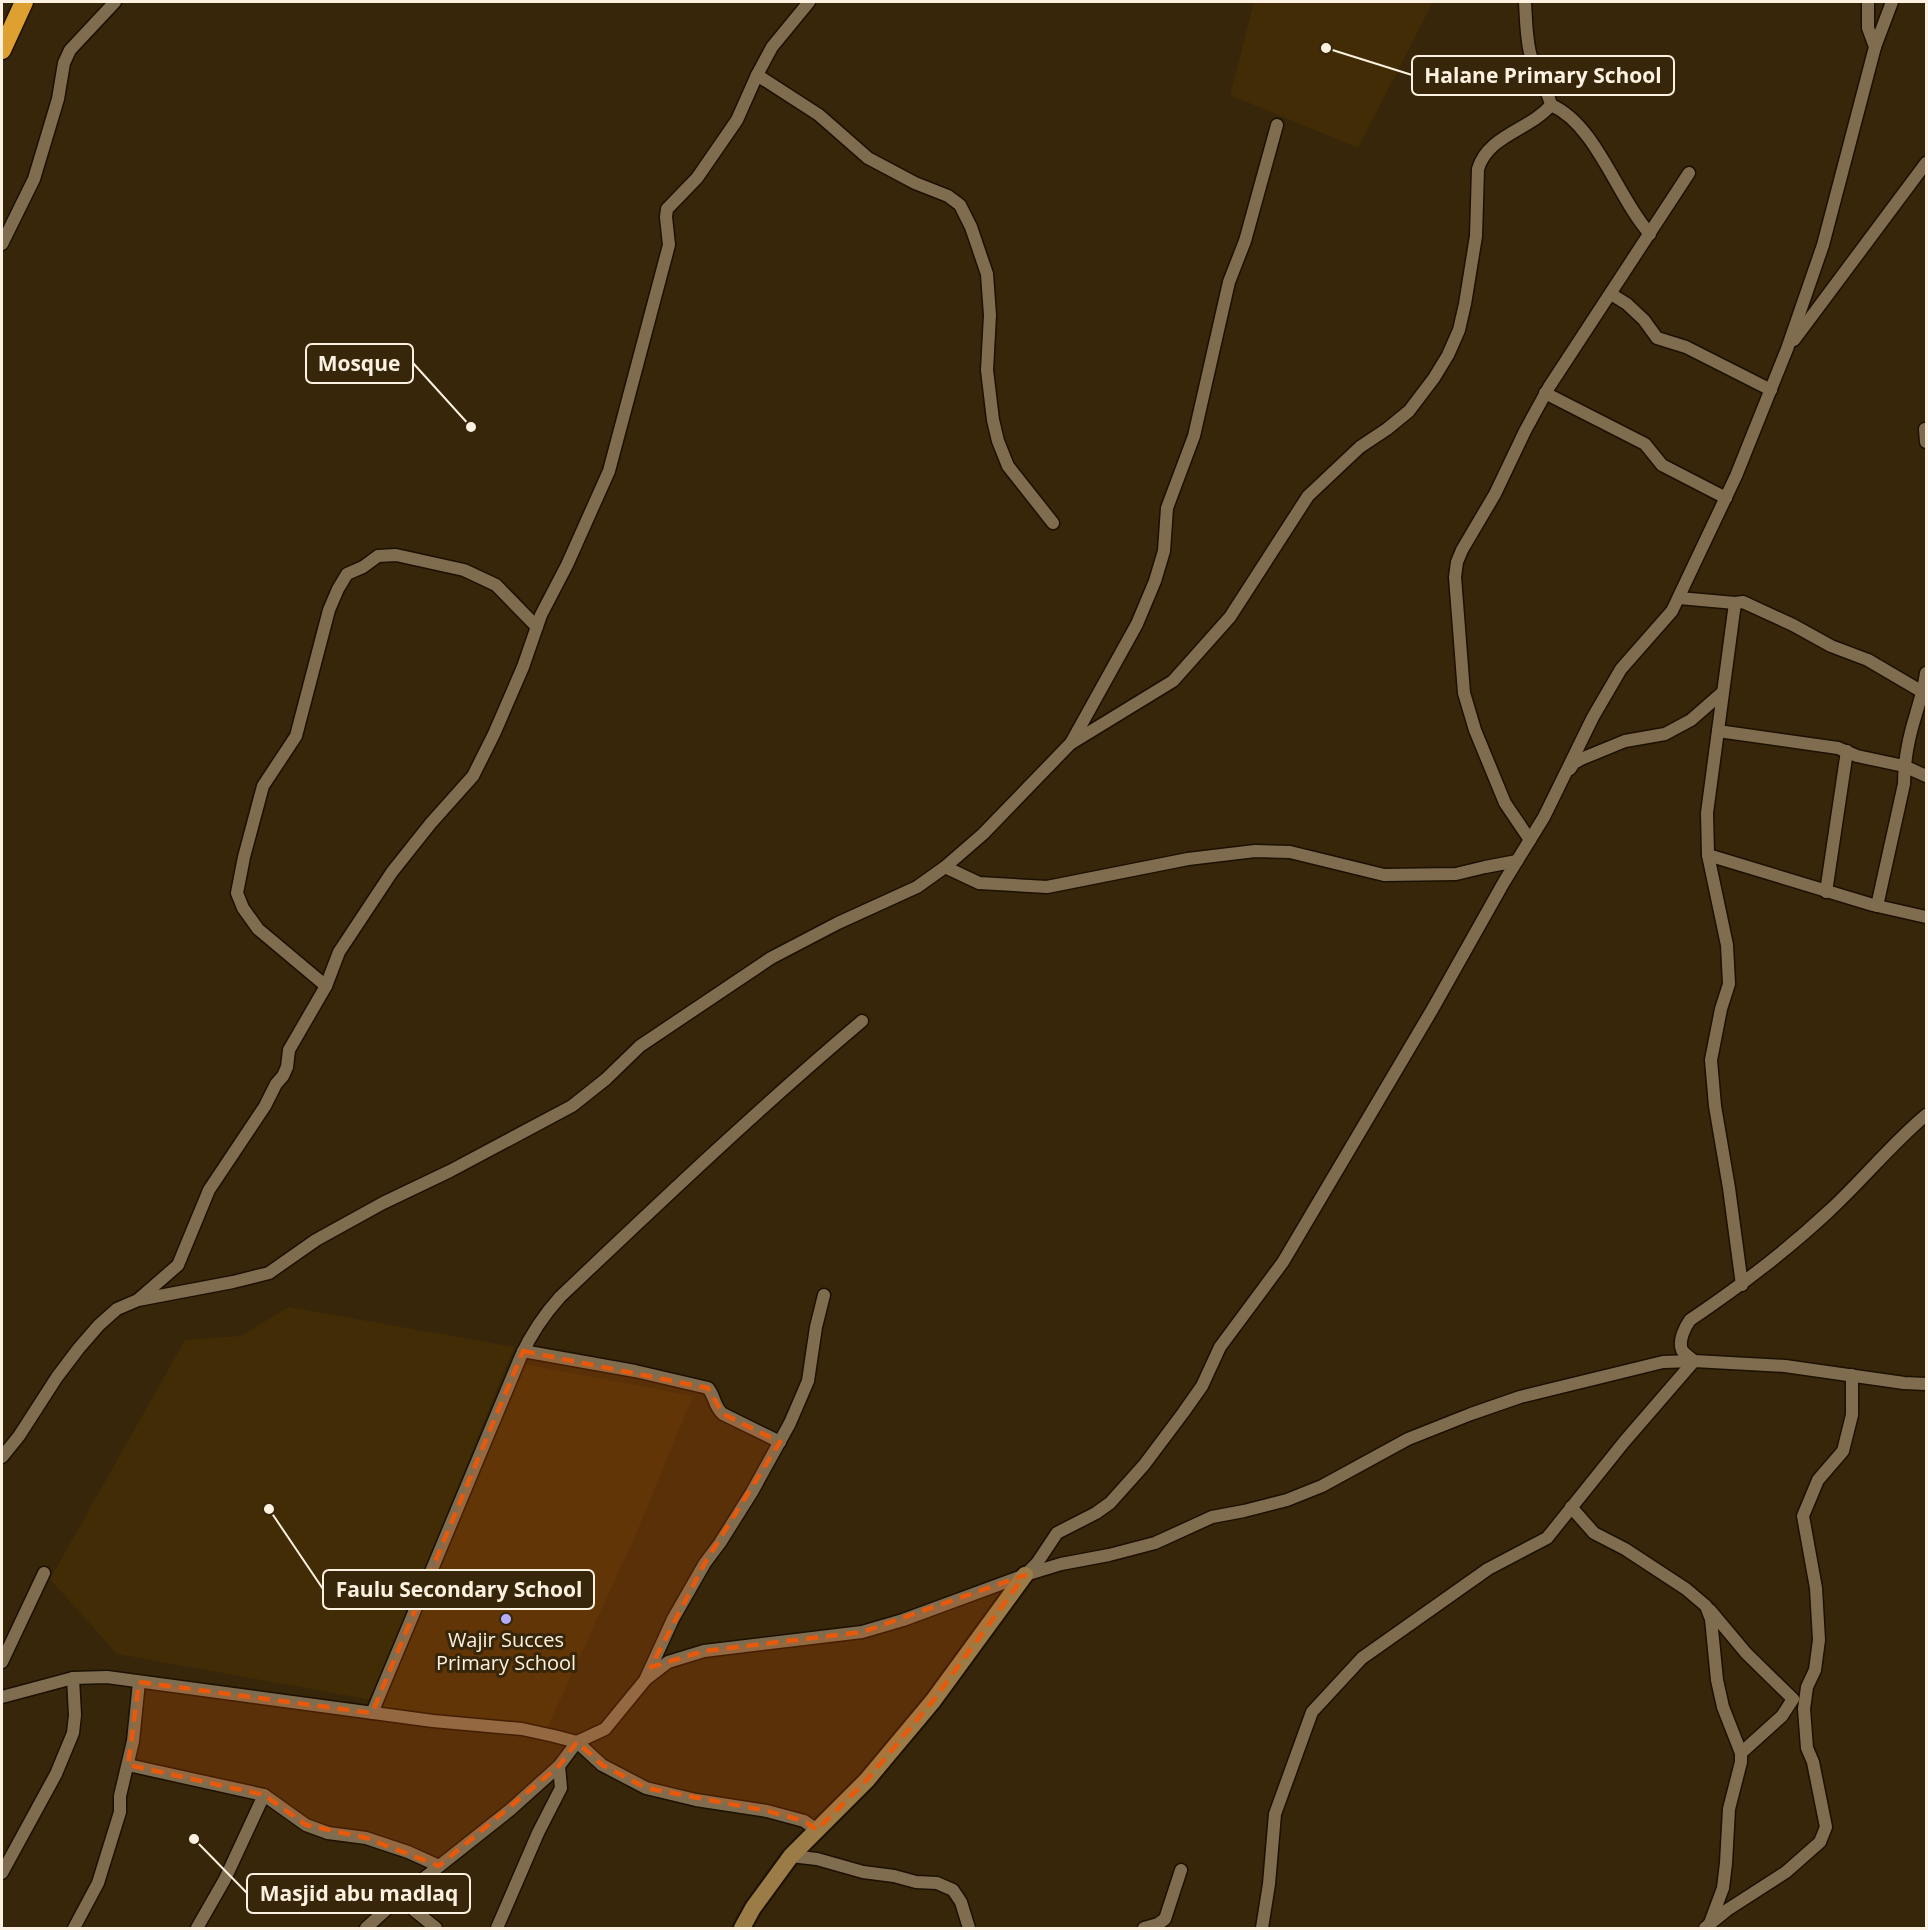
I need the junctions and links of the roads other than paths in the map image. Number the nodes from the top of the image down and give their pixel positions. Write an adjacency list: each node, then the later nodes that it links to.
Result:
1 (24, 2): 8 (highway)
2 (115, 2): 15 (street)
3 (809, 2): 9 (street)
4 (1525, 2): 10 (street)
5 (1868, 2): 7 (street)
6 (1892, 2): 7 (street)
7 (1875, 47): 17 (street)
8 (2, 50)
9 (757, 75): 21 (street); 24 (street)
10 (1551, 105): 14 (street); 29 (street)
11 (1277, 125): 29 (street)
12 (1926, 163): 17 (street)
13 (1689, 173): 14 (street)
14 (1650, 234): 16 (street)
15 (2, 244)
16 (1611, 294): 18 (street); 19 (street)
17 (1787, 349): 18 (street)
18 (1771, 390): 20 (street)
19 (1545, 393): 20 (street); 34 (street)
20 (1726, 498): 22 (street)
21 (1053, 524)
22 (1679, 598): 23 (street); 33 (street)
23 (1735, 603): 26 (street); 27 (street)
24 (537, 627): 41 (street); 41 (street)
25 (1926, 673): 27 (street)
26 (1723, 692): 28 (street); 33 (street)
27 (1925, 694): 31 (street)
28 (1718, 731): 30 (street); 35 (street)
29 (1070, 744): 37 (street)
30 (1847, 751): 31 (street); 38 (street)
31 (1904, 766): 32 (street); 39 (street)
32 (1926, 776)
33 (1562, 780): 34 (street)
34 (1530, 840): 36 (street)
35 (1708, 855): 38 (street); 44 (street)
36 (1517, 861): 37 (street); 55 (street)
37 (945, 867): 46 (street)
38 (1826, 892): 39 (street)
39 (1877, 906): 40 (street)
40 (1926, 917)
41 (326, 986): 46 (street)
42 (862, 1021): 47 (street)
43 (1926, 1115): 44 (street)
44 (1742, 1285): 48 (street)
45 (824, 1295): 51 (street)
46 (138, 1300): 52 (street)
47 (523, 1351): 51 (street); 64 (street)
48 (1694, 1361): 49 (street); 53 (street); 55 (street)
49 (1852, 1376): 50 (street); 61 (street)
50 (1926, 1384)
51 (780, 1442): 59 (street)
52 (2, 1456)
53 (1571, 1508): 56 (street); 85 (street)
54 (44, 1573): 57 (street)
55 (1025, 1575): 59 (street); 70 (street)
56 (1706, 1606): 63 (street); 66 (street)
57 (2, 1662)
58 (73, 1678): 60 (street); 62 (street); 74 (street)
59 (646, 1679): 65 (street)
60 (139, 1682): 64 (street); 67 (street)
61 (1807, 1687): 63 (street); 76 (street)
62 (2, 1697)
63 (1793, 1699): 66 (street)
64 (372, 1713): 65 (street)
65 (577, 1742): 68 (street); 70 (street)
66 (1741, 1753): 76 (street)
67 (128, 1765): 69 (street); 77 (street)
68 (559, 1766): 72 (street); 81 (street)
69 (264, 1795): 72 (street); 78 (street)
70 (817, 1830): 71 (street)
71 (792, 1856): 82 (street); 83 (street)
72 (439, 1866): 75 (street)
73 (1181, 1870): 84 (street)
74 (2, 1873)
75 (399, 1898): 79 (street); 80 (street)
76 (1707, 1927)
77 (74, 1929)
78 (197, 1929)
79 (366, 1929)
80 (436, 1929)
81 (496, 1929)
82 (742, 1929)
83 (969, 1929)
84 (1144, 1929)
85 (1262, 1929)

